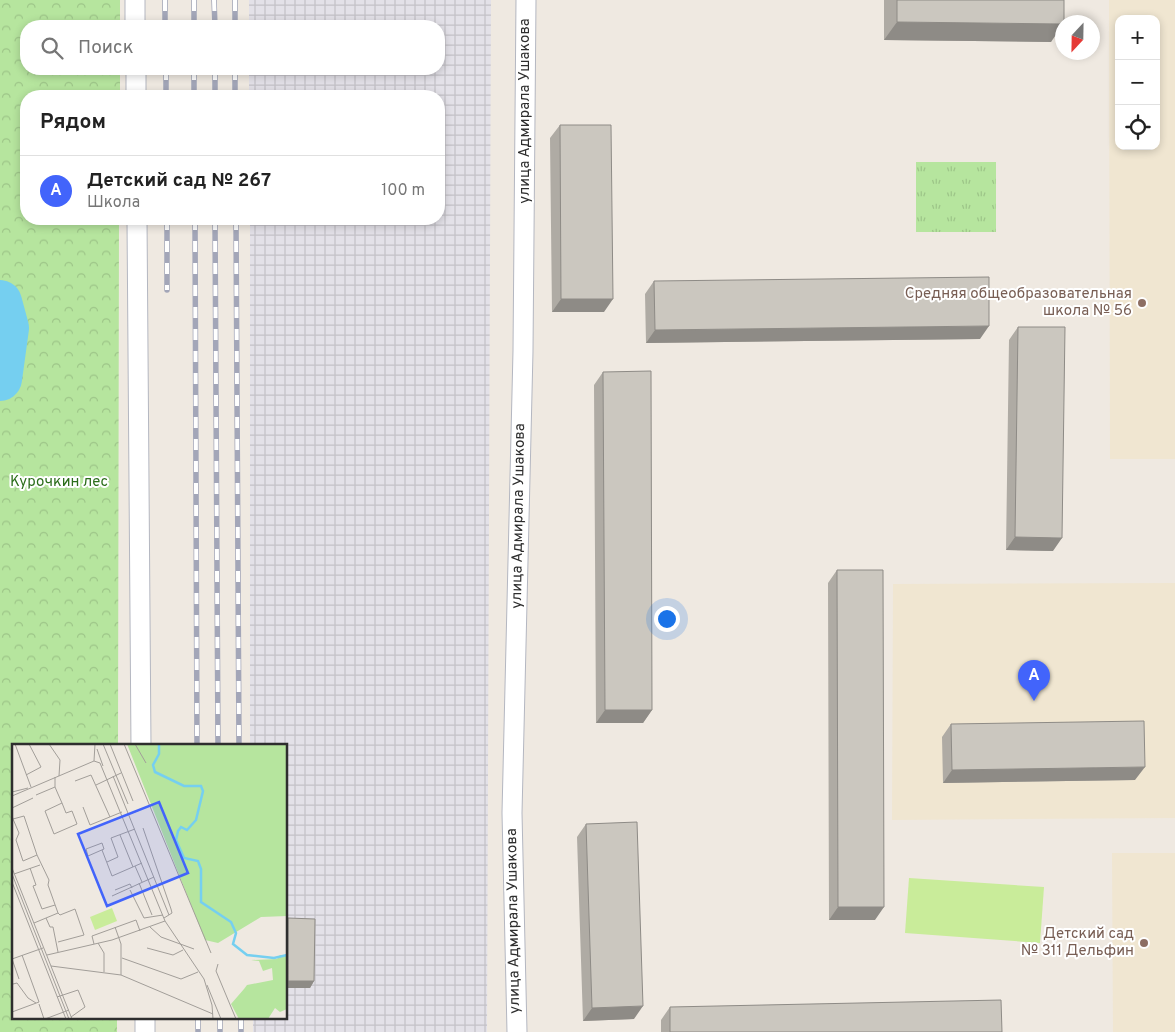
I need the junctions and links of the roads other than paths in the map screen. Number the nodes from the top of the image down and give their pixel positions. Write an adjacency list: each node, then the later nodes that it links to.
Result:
1 (135, 0): 3 (street)
2 (526, 0): 8 (street, улица Адмирала Ушакова)
3 (135, 20)
4 (136, 75): 5 (street)
5 (136, 90)
6 (137, 225): 7 (street)
7 (141, 744)
8 (516, 1032)

